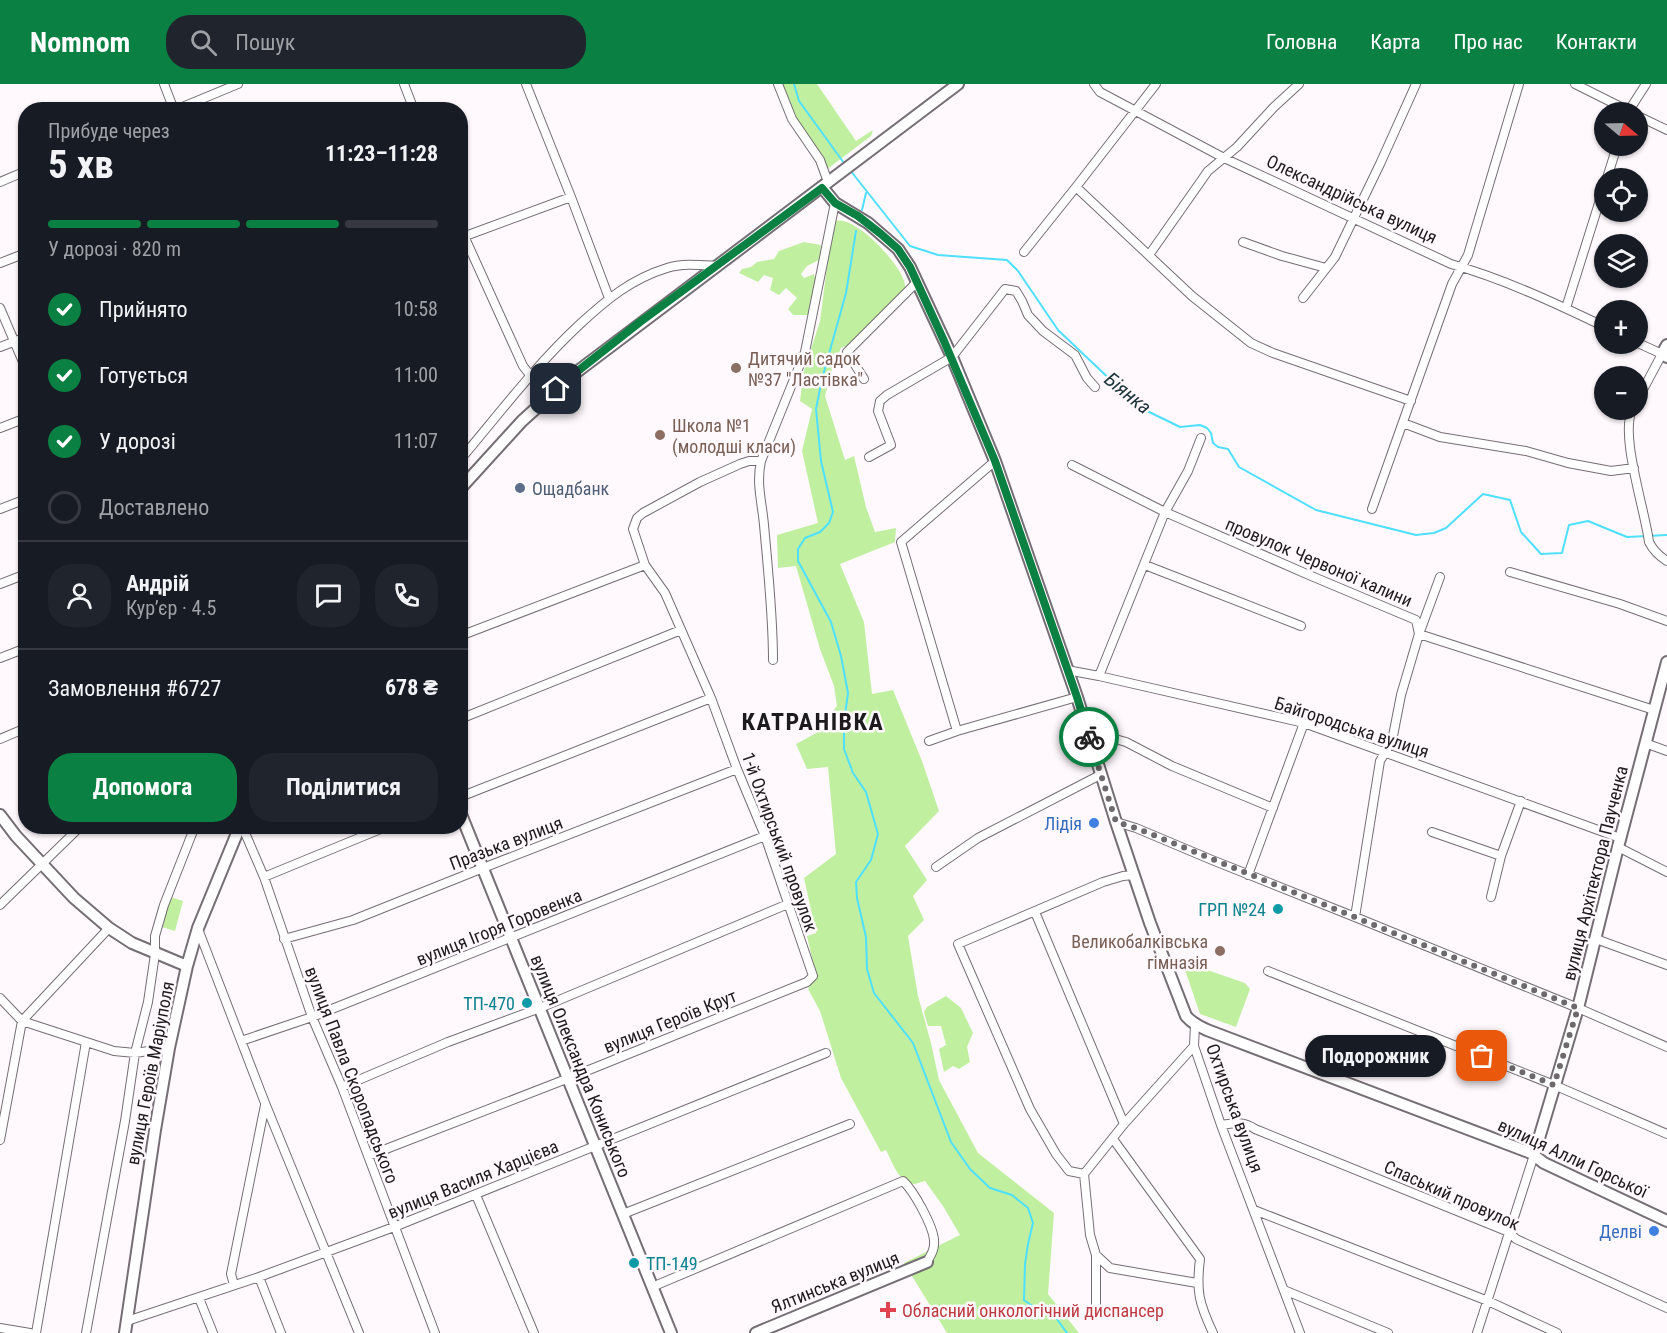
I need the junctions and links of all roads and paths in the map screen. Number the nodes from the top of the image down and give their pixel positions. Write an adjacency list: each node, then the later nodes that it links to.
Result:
1 (164, 84): 14 (street)
2 (238, 84): 15 (street)
3 (404, 84): 16 (street)
4 (526, 84): 27 (street)
5 (778, 84): 25 (street)
6 (958, 84): 25 (street)
7 (1094, 84): 19 (street, Олександрійська вулиця)
8 (1156, 84): 19 (street)
9 (1299, 84): 22 (street)
10 (1416, 84): 29 (street)
11 (1519, 84): 39 (street)
12 (1575, 84): 17 (street)
13 (1646, 84): 18 (street)
14 (172, 102)
15 (194, 102)
16 (411, 102)
17 (1610, 102)
18 (1635, 102)
19 (1134, 110): 22 (street, Олександрійська вулиця); 26 (street)
20 (1648, 121): 21 (street)
21 (1667, 130)
22 (1224, 158): 29 (street, Олександрійська вулиця); 35 (street)
23 (18, 174): 24 (street)
24 (0, 182)
25 (829, 182): 28 (street, Охтирська вулиця); 38 (street)
26 (1076, 187): 34 (street); 35 (street)
27 (571, 196): 31 (street); 42 (street)
28 (835, 203): 41 (street, Охтирська вулиця); 66 (street)
29 (1355, 218): 39 (street, Олександрійська вулиця); 40 (street)
30 (1594, 219): 45 (street)
31 (468, 235)
32 (1243, 242): 40 (street)
33 (468, 248): 54 (street)
34 (1024, 252)
35 (1149, 255): 58 (street)
36 (18, 256): 37 (street)
37 (0, 263)
38 (717, 266): 42 (street); 70 (street)
39 (1461, 267): 45 (street, Олександрійська вулиця); 58 (street)
40 (1326, 268): 43 (street)
41 (917, 282): 53 (street, Охтирська вулиця); 55 (street)
42 (609, 298): 54 (street)
43 (1303, 298)
44 (0, 308): 48 (street)
45 (1566, 308): 46 (street, Олександрійська вулиця)
46 (1594, 322)
47 (18, 340): 48 (street)
48 (14, 341): 50 (street); 51 (street)
49 (1648, 346): 52 (street)
50 (0, 347)
51 (18, 350)
52 (1665, 352): 56 (street)
53 (951, 357): 57 (street); 65 (street); 67 (street, Охтирська вулиця)
54 (530, 375): 64 (street)
55 (864, 379)
56 (1648, 382)
57 (1095, 387)
58 (1411, 401): 61 (street)
59 (1629, 420): 69 (street)
60 (18, 421): 62 (street)
61 (1403, 423): 69 (street); 73 (street)
62 (0, 428)
63 (1201, 438): 74 (street)
64 (468, 449)
65 (870, 456)
66 (761, 461): 76 (street, 1-й Охтирський провулок); 89 (street)
67 (995, 461): 91 (street, Охтирська вулиця); 99 (street)
68 (1072, 465): 74 (street, провулок Червоної калини)
69 (1634, 468): 75 (street)
70 (468, 480)
71 (18, 501): 72 (street)
72 (0, 509)
73 (1371, 509)
74 (1165, 512): 77 (street); 86 (street, провулок Червоної калини)
75 (1667, 561)
76 (645, 565): 84 (street, 1-й Охтирський провулок); 85 (street)
77 (1145, 565): 83 (street); 92 (street)
78 (1510, 572): 82 (street)
79 (18, 577): 81 (street)
80 (1440, 577): 86 (street)
81 (0, 584)
82 (1667, 621)
83 (1300, 626)
84 (681, 630): 94 (street, 1-й Охтирський провулок); 96 (street)
85 (468, 633)
86 (1419, 634): 95 (street, провулок Червоної калини); 105 (street)
87 (18, 651): 88 (street)
88 (0, 658)
89 (773, 660)
90 (1667, 662): 95 (street, вулиця Архітектора Паученка)
91 (1067, 670): 92 (street, Байгородська вулиця); 93 (street, Охтирська вулиця)
92 (1099, 676): 97 (street, Байгородська вулиця)
93 (1077, 697): 99 (street); 100 (street, Охтирська вулиця)
94 (711, 698): 106 (street, 1-й Охтирський провулок); 108 (street)
95 (1654, 710): 103 (street, вулиця Архітектора Паученка)
96 (468, 716)
97 (1304, 723): 105 (street, Байгородська вулиця); 110 (street)
98 (18, 731): 101 (street)
99 (957, 731): 102 (street)
100 (1087, 731): 107 (street, Охтирська вулиця); 110 (street)
101 (0, 739)
102 (929, 741)
103 (1646, 742): 104 (street); 121 (street, вулиця Архітектора Паученка)
104 (1667, 751)
105 (1385, 752): 109 (street, Байгородська вулиця); 134 (street)
106 (737, 769): 120 (street, 1-й Охтирський провулок); 125 (street, Празька вулиця)
107 (1102, 774): 112 (street, Охтирська вулиця); 124 (street)
108 (468, 794)
109 (1521, 801): 121 (street, Байгородська вулиця); 122 (street)
110 (1273, 808): 128 (street)
111 (0, 815): 123 (street)
112 (1116, 822): 127 (street, Охтирська вулиця); 128 (street)
113 (468, 831): 125 (street, вулиця Олександра Кониського)
114 (1432, 832): 122 (street)
115 (73, 834): 123 (street)
116 (192, 834): 140 (street, вулиця Героїв Маріуполя)
117 (238, 834): 136 (street, вулиця Героїв Маріуполя)
118 (245, 834): 129 (street, вулиця Павла Скоропадського)
119 (369, 834): 129 (street)
120 (765, 836): 131 (street, 1-й Охтирський провулок); 137 (street, вулиця Ігоря Горовенка)
121 (1619, 842): 126 (street, Байгородська вулиця); 139 (street, вулиця Архітектора Паученка)
122 (1501, 856): 130 (street)
123 (41, 864): 132 (street); 135 (street)
124 (936, 867)
125 (483, 868): 137 (street, вулиця Олександра Кониського); 138 (street, Празька вулиця)
126 (1667, 872)
127 (1134, 875): 133 (street); 150 (street, Охтирська вулиця)
128 (1248, 875): 134 (street)
129 (264, 877): 138 (street, вулиця Павла Скоропадського)
130 (1491, 897)
131 (788, 904): 144 (street, 1-й Охтирський провулок); 146 (street)
132 (0, 905)
133 (1035, 912): 163 (street); 171 (street)
134 (1355, 916): 147 (street)
135 (109, 928): 140 (street); 149 (street)
136 (198, 928): 142 (street, вулиця Героїв Маріуполя); 151 (street)
137 (512, 938): 146 (street, вулиця Олександра Кониського); 148 (street, вулиця Ігоря Горовенка)
138 (284, 939): 148 (street, вулиця Павла Скоропадського)
139 (1596, 939): 141 (street); 147 (street, вулиця Архітектора Паученка)
140 (155, 954): 142 (street); 156 (street, вулиця Героїв Маріуполя)
141 (1667, 965)
142 (187, 966): 155 (street, вулиця Героїв Маріуполя)
143 (1268, 971): 159 (street)
144 (813, 976): 158 (street, вулиця Героїв Крут)
145 (0, 999): 149 (street)
146 (540, 1008): 158 (street, вулиця Олександра Кониського); 160 (street)
147 (1578, 1008): 154 (street); 159 (street, вулиця Архітектора Паученка)
148 (312, 1017): 151 (street, вулиця Ігоря Горовенка); 160 (street, вулиця Павла Скоропадського)
149 (22, 1021): 152 (street); 167 (street)
150 (1195, 1025): 153 (street, Охтирська вулиця); 169 (street, вулиця Алли Горської)
151 (242, 1041): 161 (street)
152 (86, 1042): 156 (street); 193 (street)
153 (1194, 1046): 163 (street); 164 (street, Охтирська вулиця)
154 (1667, 1047)
155 (169, 1048): 156 (street); 190 (street, вулиця Героїв Маріуполя)
156 (135, 1053): 194 (street, вулиця Героїв Маріуполя)
157 (826, 1053): 168 (street, вулиця Василя Харцієва)
158 (569, 1078): 168 (street, вулиця Олександра Кониського); 170 (street, вулиця Героїв Крут)
159 (1554, 1085): 165 (street); 169 (street, вулиця Архітектора Паученка)
160 (342, 1087): 170 (street, вулиця Павла Скоропадського)
161 (265, 1103): 178 (street); 183 (street)
162 (850, 1124): 174 (street)
163 (1124, 1124): 166 (street)
164 (1221, 1125): 173 (street, Охтирська вулиця); 177 (street, Спаський провулок)
165 (1667, 1134)
166 (1113, 1139): 171 (street); 182 (street)
167 (0, 1140)
168 (595, 1146): 172 (street, вулиця Василя Харцієва); 174 (street, вулиця Олександра Кониського)
169 (1534, 1155): 175 (street, вулиця Алли Горської); 177 (street, вулиця Архітектора Паученка)
170 (368, 1156): 176 (street, вулиця Павла Скоропадського)
171 (1084, 1174): 179 (street)
172 (476, 1195): 176 (street, вулиця Василя Харцієва); 200 (street)
173 (1254, 1210): 185 (street, Охтирська вулиця); 187 (street)
174 (623, 1214): 184 (street, вулиця Олександра Кониського)
175 (1667, 1221)
176 (394, 1227): 178 (street, вулиця Василя Харцієва); 199 (street, вулиця Павла Скоропадського)
177 (1509, 1232): 187 (street, вулиця Архітектора Паученка); 188 (street, Спаський провулок)
178 (327, 1252): 181 (street, вулиця Василя Харцієва); 198 (street)
179 (1096, 1255): 182 (street); 189 (street)
180 (927, 1262): 184 (street); 202 (street, Ялтинська вулиця)
181 (259, 1277): 183 (street, вулиця Василя Харцієва); 197 (street)
182 (1197, 1283): 203 (street)
183 (234, 1285): 186 (street, вулиця Василя Харцієва)
184 (652, 1287): 201 (street, вулиця Олександра Кониського)
185 (1284, 1290): 204 (street, Охтирська вулиця); 205 (street)
186 (199, 1298): 190 (street, вулиця Василя Харцієва); 196 (street)
187 (1488, 1301): 206 (street, вулиця Архітектора Паученка); 207 (street)
188 (1667, 1308)
189 (1096, 1312)
190 (127, 1321): 195 (street, вулиця Героїв Маріуполя)
191 (0, 1328): 192 (street)
192 (30, 1333)
193 (36, 1333)
194 (87, 1333)
195 (126, 1333)
196 (213, 1333)
197 (281, 1333)
198 (359, 1333)
199 (435, 1333)
200 (534, 1333)
201 (671, 1333)
202 (756, 1333)
203 (1213, 1333)
204 (1300, 1333)
205 (1388, 1333)
206 (1477, 1333)
207 (1557, 1333)

